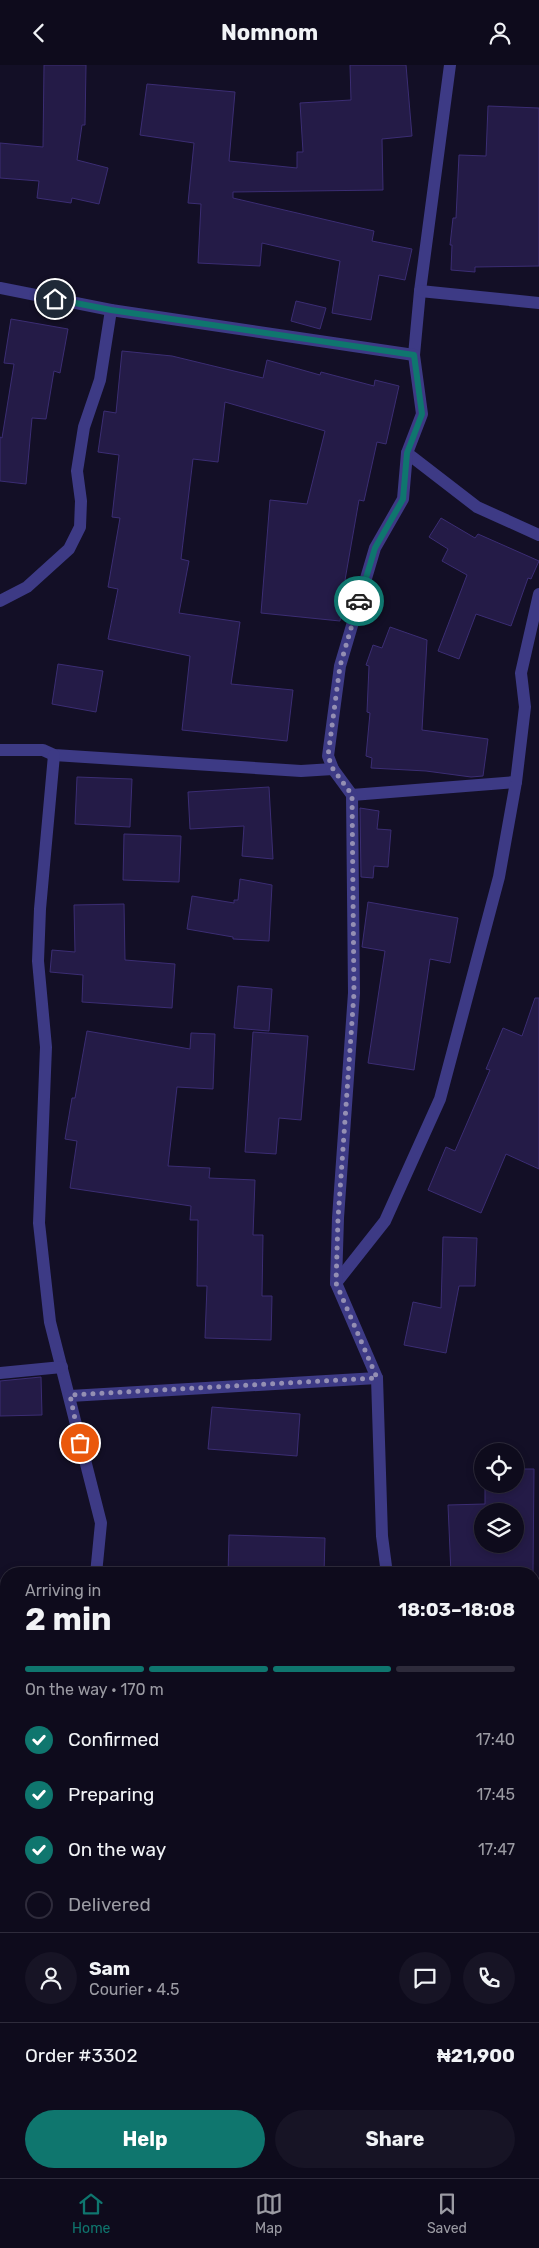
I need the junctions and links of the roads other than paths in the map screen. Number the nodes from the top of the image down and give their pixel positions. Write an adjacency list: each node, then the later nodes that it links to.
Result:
1 (450, 65): 3 (street)
2 (0, 288): 5 (street)
3 (420, 291): 4 (street); 6 (street)
4 (539, 303)
5 (111, 310): 6 (street); 10 (street)
6 (414, 355): 7 (street)
7 (407, 453): 8 (street); 13 (street)
8 (539, 535)
9 (539, 594): 14 (street)
10 (0, 601)
11 (0, 751): 12 (street)
12 (54, 755): 13 (street); 17 (street)
13 (333, 769): 15 (street)
14 (516, 782): 15 (street); 16 (street)
15 (352, 795): 16 (street)
16 (336, 1283): 19 (street)
17 (62, 1367): 18 (street); 20 (street)
18 (0, 1373)
19 (377, 1378): 20 (street); 22 (street)
20 (70, 1395): 21 (street)
21 (97, 1567)
22 (386, 1567)

